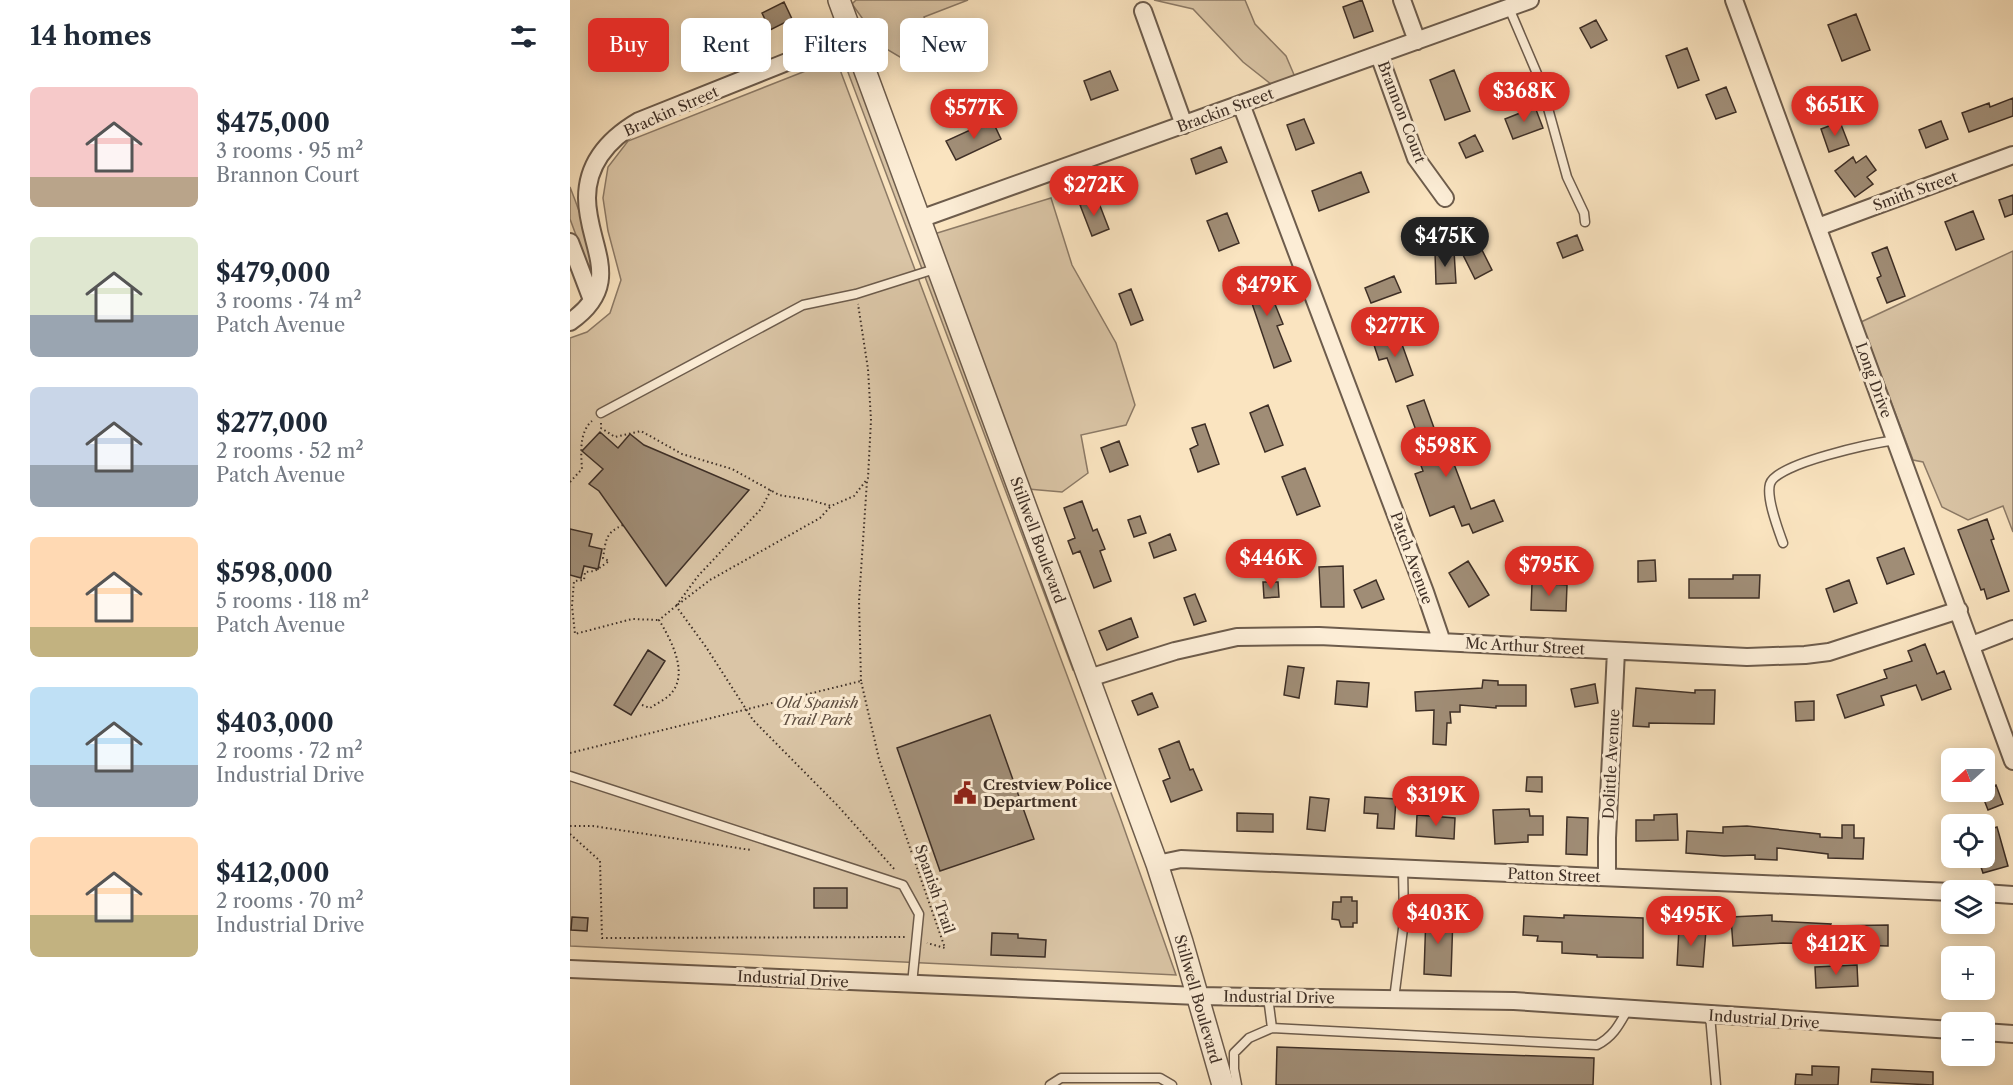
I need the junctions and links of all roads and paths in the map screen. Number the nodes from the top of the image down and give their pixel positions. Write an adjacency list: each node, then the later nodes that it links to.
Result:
1 (839, 0): 7 (street, Stillwell Boulevard)
2 (1402, 0): 8 (street)
3 (1530, 0): 5 (street, Brackin Street)
4 (1734, 0): 18 (street, Long Drive)
5 (1509, 8): 8 (street, Brackin Street); 17 (lane)
6 (1143, 11): 13 (street)
7 (846, 18)
8 (1417, 41): 9 (street, Brackin Street)
9 (1379, 55): 12 (street, Brackin Street); 15 (street, Brannon Court)
10 (783, 64): 22 (street, Brackin Street)
11 (865, 72): 16 (street, Stillwell Boulevard)
12 (1241, 104): 13 (street, Brackin Street); 36 (street, Patch Avenue)
13 (1184, 124): 16 (street, Brackin Street)
14 (2013, 155): 18 (street, Smith Street)
15 (1445, 198)
16 (920, 219): 20 (street, Stillwell Boulevard)
17 (1585, 222)
18 (1818, 227): 25 (street, Long Drive)
19 (570, 242): 22 (street)
20 (938, 268): 21 (lane); 39 (street, Stillwell Boulevard)
21 (856, 294): 24 (lane); 26 (path)
22 (591, 300): 23 (street, Brackin Street)
23 (570, 322)
24 (601, 413): 27 (path); 28 (path)
25 (1896, 440): 31 (lane); 33 (street, Long Drive)
26 (868, 478): 29 (path); 40 (path)
27 (570, 482)
28 (771, 490): 29 (path); 32 (path)
29 (831, 506): 32 (path)
30 (623, 525): 34 (path)
31 (1783, 543)
32 (675, 606): 34 (path); 42 (path)
33 (1959, 610): 37 (street, Long Drive); 38 (street, Mc Arthur Street)
34 (659, 620): 41 (path)
35 (2013, 629): 37 (street)
36 (1442, 642): 38 (street, Mc Arthur Street); 39 (street, Mc Arthur Street)
37 (1972, 645): 44 (street, Long Drive)
38 (1616, 651): 52 (street, Dolittle Avenue)
39 (1089, 678): 49 (street, Stillwell Boulevard)
40 (861, 681): 42 (path); 58 (path, Spanish Trail)
41 (642, 705)
42 (746, 710): 43 (path); 51 (path)
43 (570, 753)
44 (2013, 760)
45 (570, 776): 58 (lane)
46 (570, 826): 48 (path)
47 (570, 834): 57 (path, Spanish Trail)
48 (751, 850)
49 (1157, 864): 50 (street, Patton Street); 61 (street, Stillwell Boulevard)
50 (1403, 868): 52 (street, Patton Street); 63 (lane)
51 (900, 876)
52 (1607, 877): 53 (street, Patton Street)
53 (1941, 892)
54 (1995, 894): 55 (street)
55 (2013, 895)
56 (749, 931): 57 (path)
57 (750, 938): 58 (path, Spanish Trail)
58 (916, 939): 60 (lane)
59 (570, 969): 60 (street, Industrial Drive)
60 (912, 984): 61 (street, Industrial Drive)
61 (1198, 996): 62 (street, Industrial Drive); 72 (street, Stillwell Boulevard)
62 (1268, 997): 63 (street, Industrial Drive); 66 (lane)
63 (1394, 999): 64 (street, Industrial Drive)
64 (1628, 1009): 65 (street, Industrial Drive); 66 (lane)
65 (1710, 1015): 67 (street, Industrial Drive); 74 (lane)
66 (1272, 1028): 73 (lane)
67 (1941, 1029)
68 (1995, 1033): 69 (street)
69 (2013, 1034)
70 (1050, 1085): 71 (lane)
71 (1172, 1085)
72 (1224, 1085)
73 (1237, 1085)
74 (1716, 1085)

